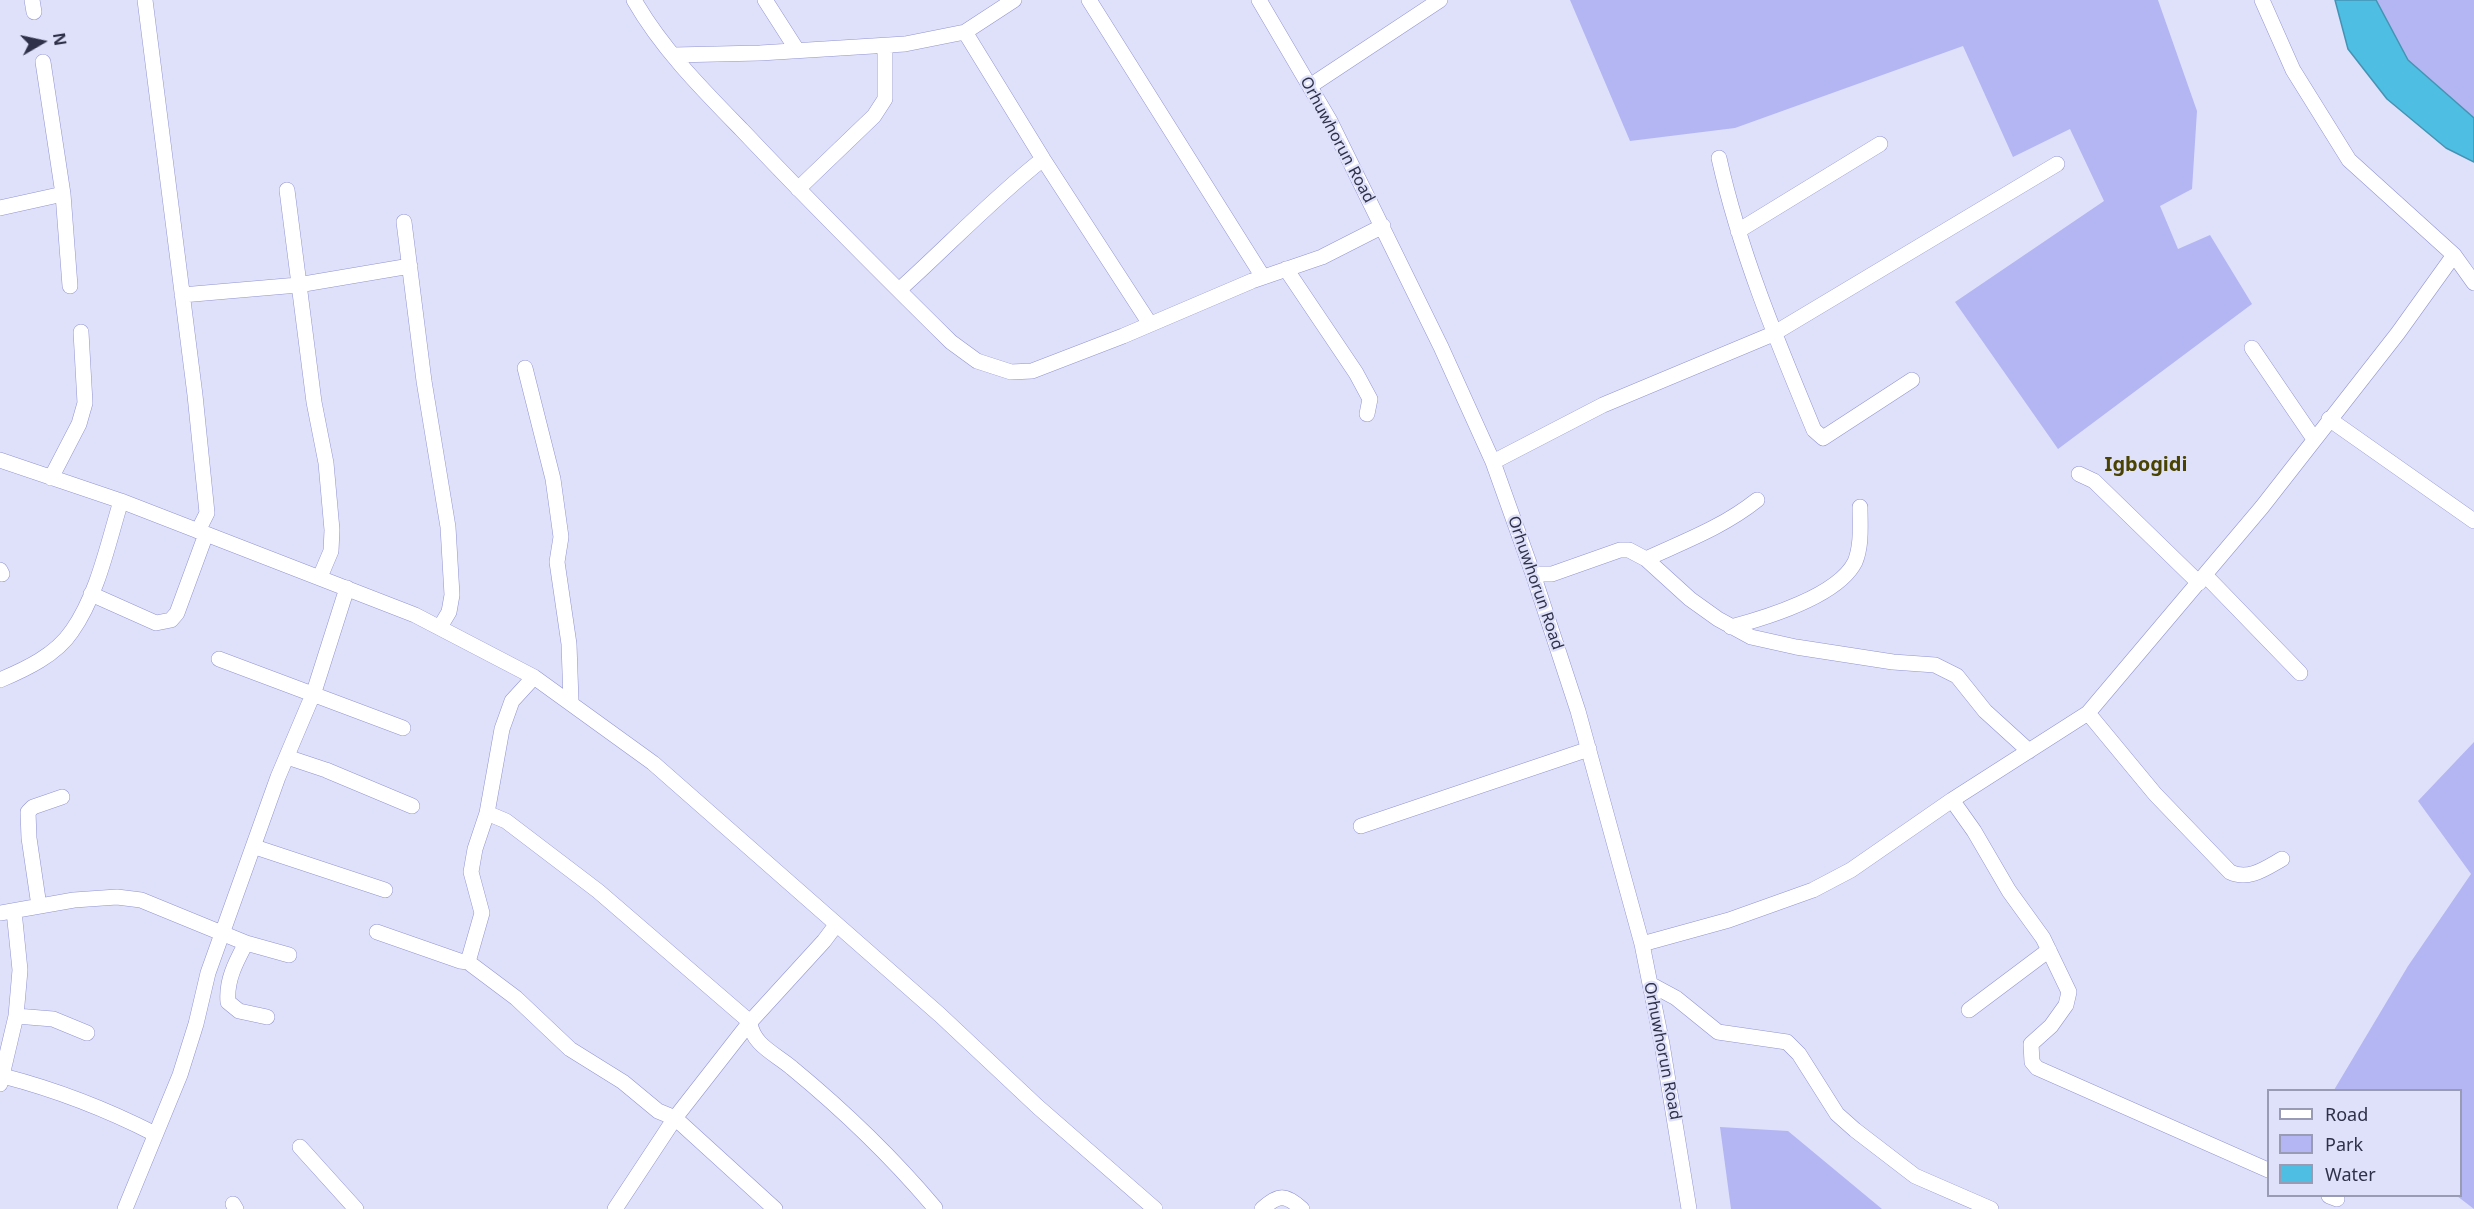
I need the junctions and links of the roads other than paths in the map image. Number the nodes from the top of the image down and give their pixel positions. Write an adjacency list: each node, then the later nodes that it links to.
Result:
1 (145, 0): 36 (street)
2 (634, 0): 12 (street)
3 (765, 0): 11 (street)
4 (1014, 0): 9 (street)
5 (1089, 0): 31 (street)
6 (1259, 0): 16 (street, Orhuwhorun Road)
7 (1440, 0): 16 (street)
8 (2262, 0): 28 (street)
9 (964, 32): 10 (street); 19 (street)
10 (885, 47): 11 (street); 21 (street)
11 (797, 50): 13 (street)
12 (674, 55): 13 (street); 15 (street)
13 (709, 56): 15 (street)
14 (43, 62): 23 (street)
15 (692, 76): 21 (street)
16 (1310, 86): 26 (street, Orhuwhorun Road)
17 (1880, 144): 27 (street)
18 (1719, 158): 27 (street)
19 (1043, 159): 35 (street); 37 (street)
20 (2057, 164): 39 (street)
21 (798, 189): 35 (street)
22 (287, 190): 33 (street)
23 (63, 194): 24 (street); 34 (street)
24 (0, 208)
25 (404, 222): 29 (street)
26 (1383, 226): 30 (street); 47 (street, Orhuwhorun Road)
27 (1738, 231): 39 (street)
28 (2454, 255): 32 (street); 44 (street)
29 (410, 266): 33 (street); 61 (street)
30 (1286, 269): 31 (street); 43 (street)
31 (1263, 277): 37 (street)
32 (2474, 284)
33 (298, 285): 36 (street); 57 (street)
34 (70, 286)
35 (899, 290): 37 (street)
36 (182, 295): 54 (street)
37 (1150, 324)
38 (81, 332): 49 (street)
39 (1773, 334): 42 (street); 47 (street)
40 (2252, 348): 45 (street)
41 (525, 368): 68 (street)
42 (1912, 380)
43 (1367, 414)
44 (2329, 419): 45 (street); 53 (street)
45 (2314, 439): 58 (street)
46 (0, 460): 49 (street)
47 (1493, 462): 56 (street, Orhuwhorun Road)
48 (2079, 474): 58 (street)
49 (51, 478): 51 (street)
50 (1757, 500): 55 (street)
51 (121, 501): 54 (street); 60 (street)
52 (1860, 507): 62 (street)
53 (2474, 521)
54 (202, 532): 57 (street); 60 (street)
55 (1646, 559): 56 (street); 62 (street)
56 (1533, 574): 71 (street, Orhuwhorun Road)
57 (320, 577): 59 (street)
58 (2202, 579): 64 (street); 69 (street)
59 (347, 588): 61 (street); 67 (street)
60 (91, 594): 66 (street)
61 (440, 627): 65 (street)
62 (1731, 627): 72 (street)
63 (219, 659): 67 (street)
64 (2300, 673)
65 (534, 677): 68 (street); 77 (street)
66 (0, 680)
67 (314, 692): 70 (street); 73 (street)
68 (571, 701): 84 (street)
69 (2088, 713): 72 (street); 80 (street)
70 (403, 728)
71 (1589, 749): 78 (street); 88 (street, Orhuwhorun Road)
72 (2029, 751): 75 (street)
73 (287, 757): 76 (street); 79 (street)
74 (62, 797): 82 (street)
75 (1952, 800): 88 (street); 89 (street)
76 (412, 806)
77 (487, 813): 91 (street); 96 (street)
78 (1361, 826)
79 (255, 847): 81 (street); 85 (street)
80 (2283, 859)
81 (385, 890)
82 (39, 906): 83 (street); 85 (street)
83 (7, 912): 94 (street)
84 (836, 925): 96 (street); 108 (street)
85 (223, 932): 87 (street); 100 (street)
86 (377, 932): 91 (street)
87 (246, 943): 90 (street); 95 (street)
88 (1642, 944): 92 (street, Orhuwhorun Road)
89 (2049, 950): 93 (street); 102 (street)
90 (290, 956)
91 (468, 962): 99 (street)
92 (1650, 984): 111 (street, Orhuwhorun Road); 112 (street)
93 (1969, 1010)
94 (16, 1016): 97 (street); 98 (street)
95 (267, 1017)
96 (750, 1022): 99 (street); 103 (street)
97 (87, 1033)
98 (2, 1080): 100 (street)
99 (675, 1118): 106 (street); 107 (street)
100 (155, 1134): 104 (street)
101 (300, 1147): 105 (street)
102 (2267, 1170)
103 (935, 1208)
104 (125, 1209)
105 (356, 1209)
106 (615, 1209)
107 (775, 1209)
108 (1155, 1209)
109 (1262, 1209): 110 (street)
110 (1302, 1209)
111 (1689, 1209)
112 (1991, 1209)

